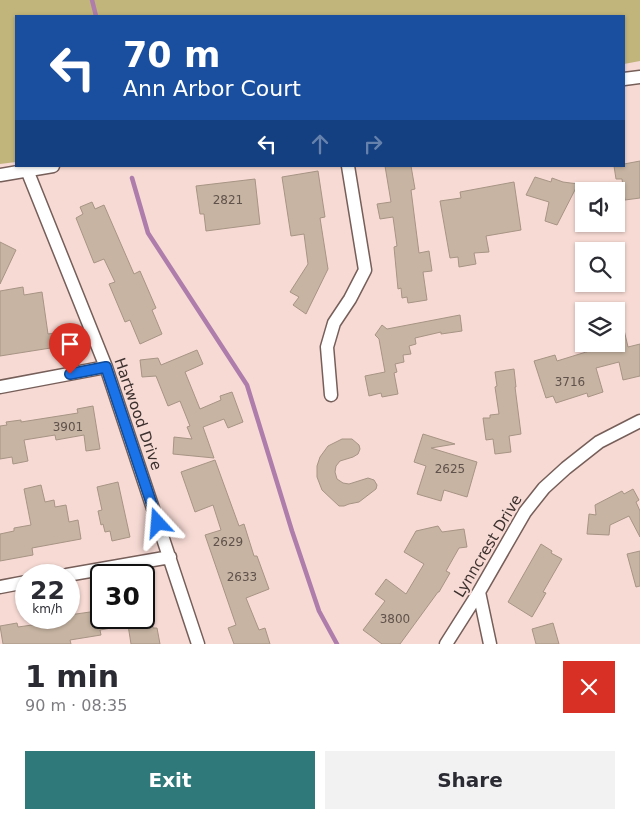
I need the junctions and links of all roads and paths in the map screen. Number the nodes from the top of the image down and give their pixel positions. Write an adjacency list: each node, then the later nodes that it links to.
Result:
1 (640, 77): 2 (street)
2 (625, 79)
3 (46, 167): 5 (street)
4 (348, 167): 9 (street)
5 (27, 170): 6 (street); 7 (street, Hartwood Drive)
6 (0, 175)
7 (106, 367): 8 (street); 11 (street, Hartwood Drive)
8 (0, 387)
9 (331, 394)
10 (640, 422): 15 (street, Lynncrest Drive)
11 (170, 557): 12 (street); 16 (street, Hartwood Drive)
12 (80, 573)
13 (15, 584): 14 (street)
14 (0, 587)
15 (479, 592): 17 (street, Lynncrest Drive); 18 (street)
16 (198, 644)
17 (446, 644)
18 (490, 644)

